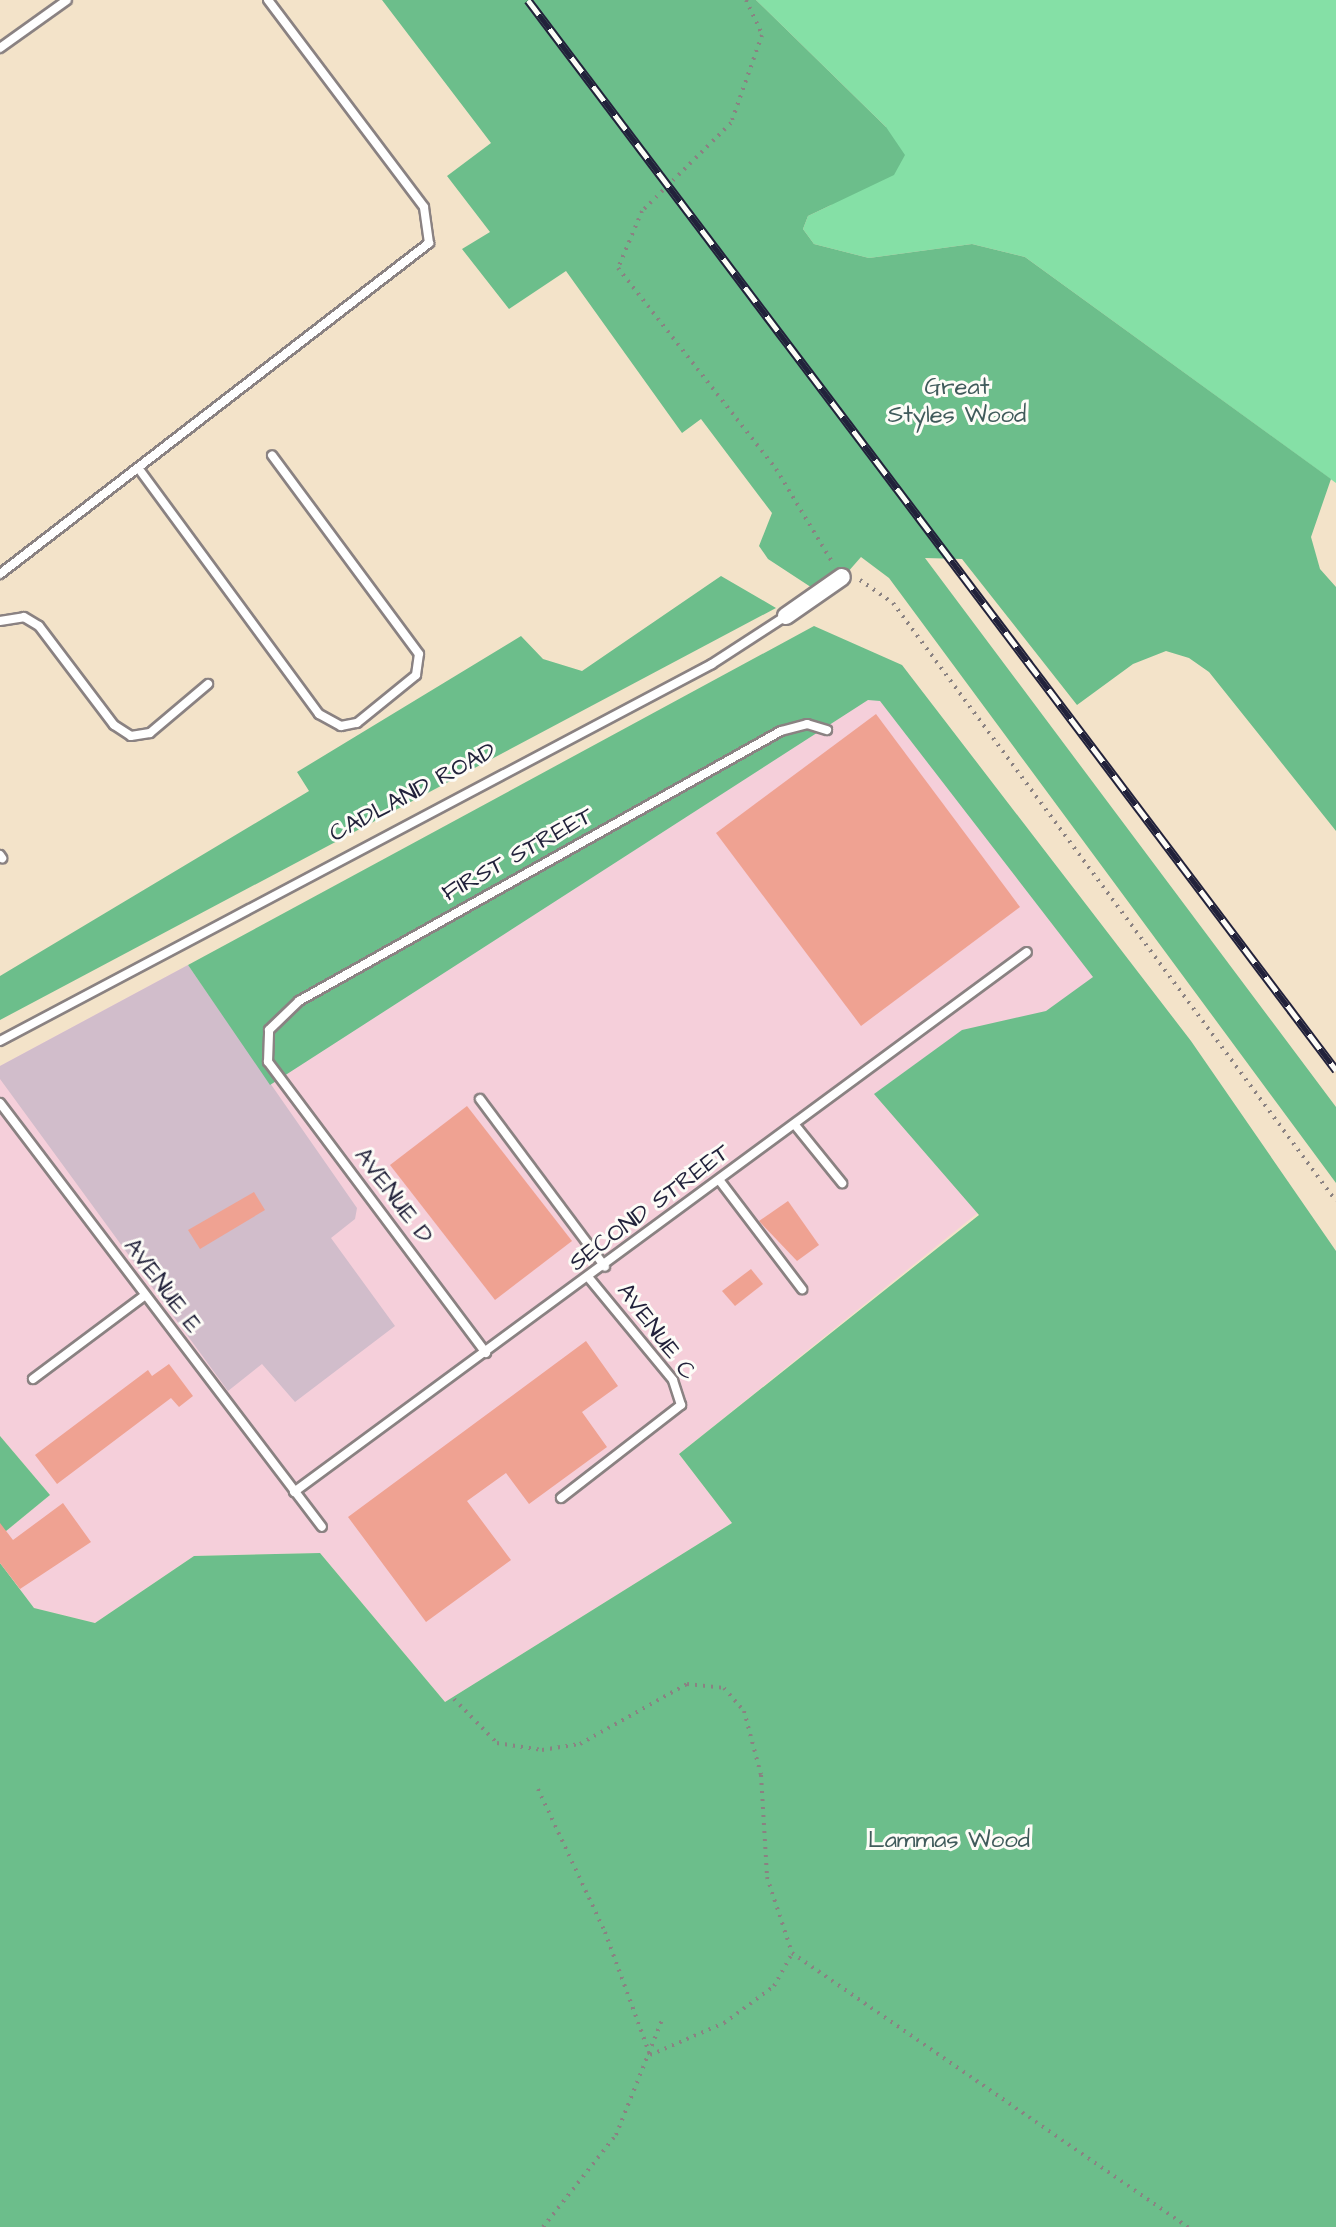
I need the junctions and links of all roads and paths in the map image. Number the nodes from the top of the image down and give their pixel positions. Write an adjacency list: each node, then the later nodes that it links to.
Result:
1 (67, 0): 4 (lane)
2 (268, 0): 6 (lane)
3 (746, 0): 9 (path)
4 (0, 48)
5 (272, 455): 6 (lane)
6 (139, 469): 8 (lane)
7 (0, 560): 8 (lane)
8 (4, 572)
9 (842, 577): 10 (street, CADLAND ROAD); 22 (path)
10 (786, 616): 15 (lane, CADLAND ROAD)
11 (0, 621): 12 (lane)
12 (208, 684)
13 (827, 730): 16 (lane, FIRST STREET)
14 (1027, 952): 19 (lane, SECOND STREET)
15 (0, 1041)
16 (268, 1062): 27 (lane, AVENUE D)
17 (480, 1099): 23 (lane, AVENUE C)
18 (0, 1103): 26 (lane, AVENUE E)
19 (795, 1125): 20 (lane, SECOND STREET); 21 (lane)
20 (720, 1181): 23 (lane, SECOND STREET); 25 (lane)
21 (842, 1183)
22 (1336, 1201)
23 (605, 1267): 24 (lane, SECOND STREET)
24 (589, 1278): 27 (lane, SECOND STREET); 30 (lane, AVENUE C)
25 (802, 1289)
26 (144, 1296): 28 (lane); 29 (lane, AVENUE E)
27 (486, 1353): 29 (lane, SECOND STREET)
28 (33, 1379)
29 (294, 1492): 31 (lane, AVENUE E)
30 (561, 1498)
31 (322, 1527)
32 (454, 1699): 34 (path)
33 (538, 1789): 36 (path)
34 (792, 1953): 36 (path); 38 (path)
35 (662, 2020): 36 (path)
36 (650, 2055): 37 (path)
37 (543, 2227)
38 (1188, 2227)

